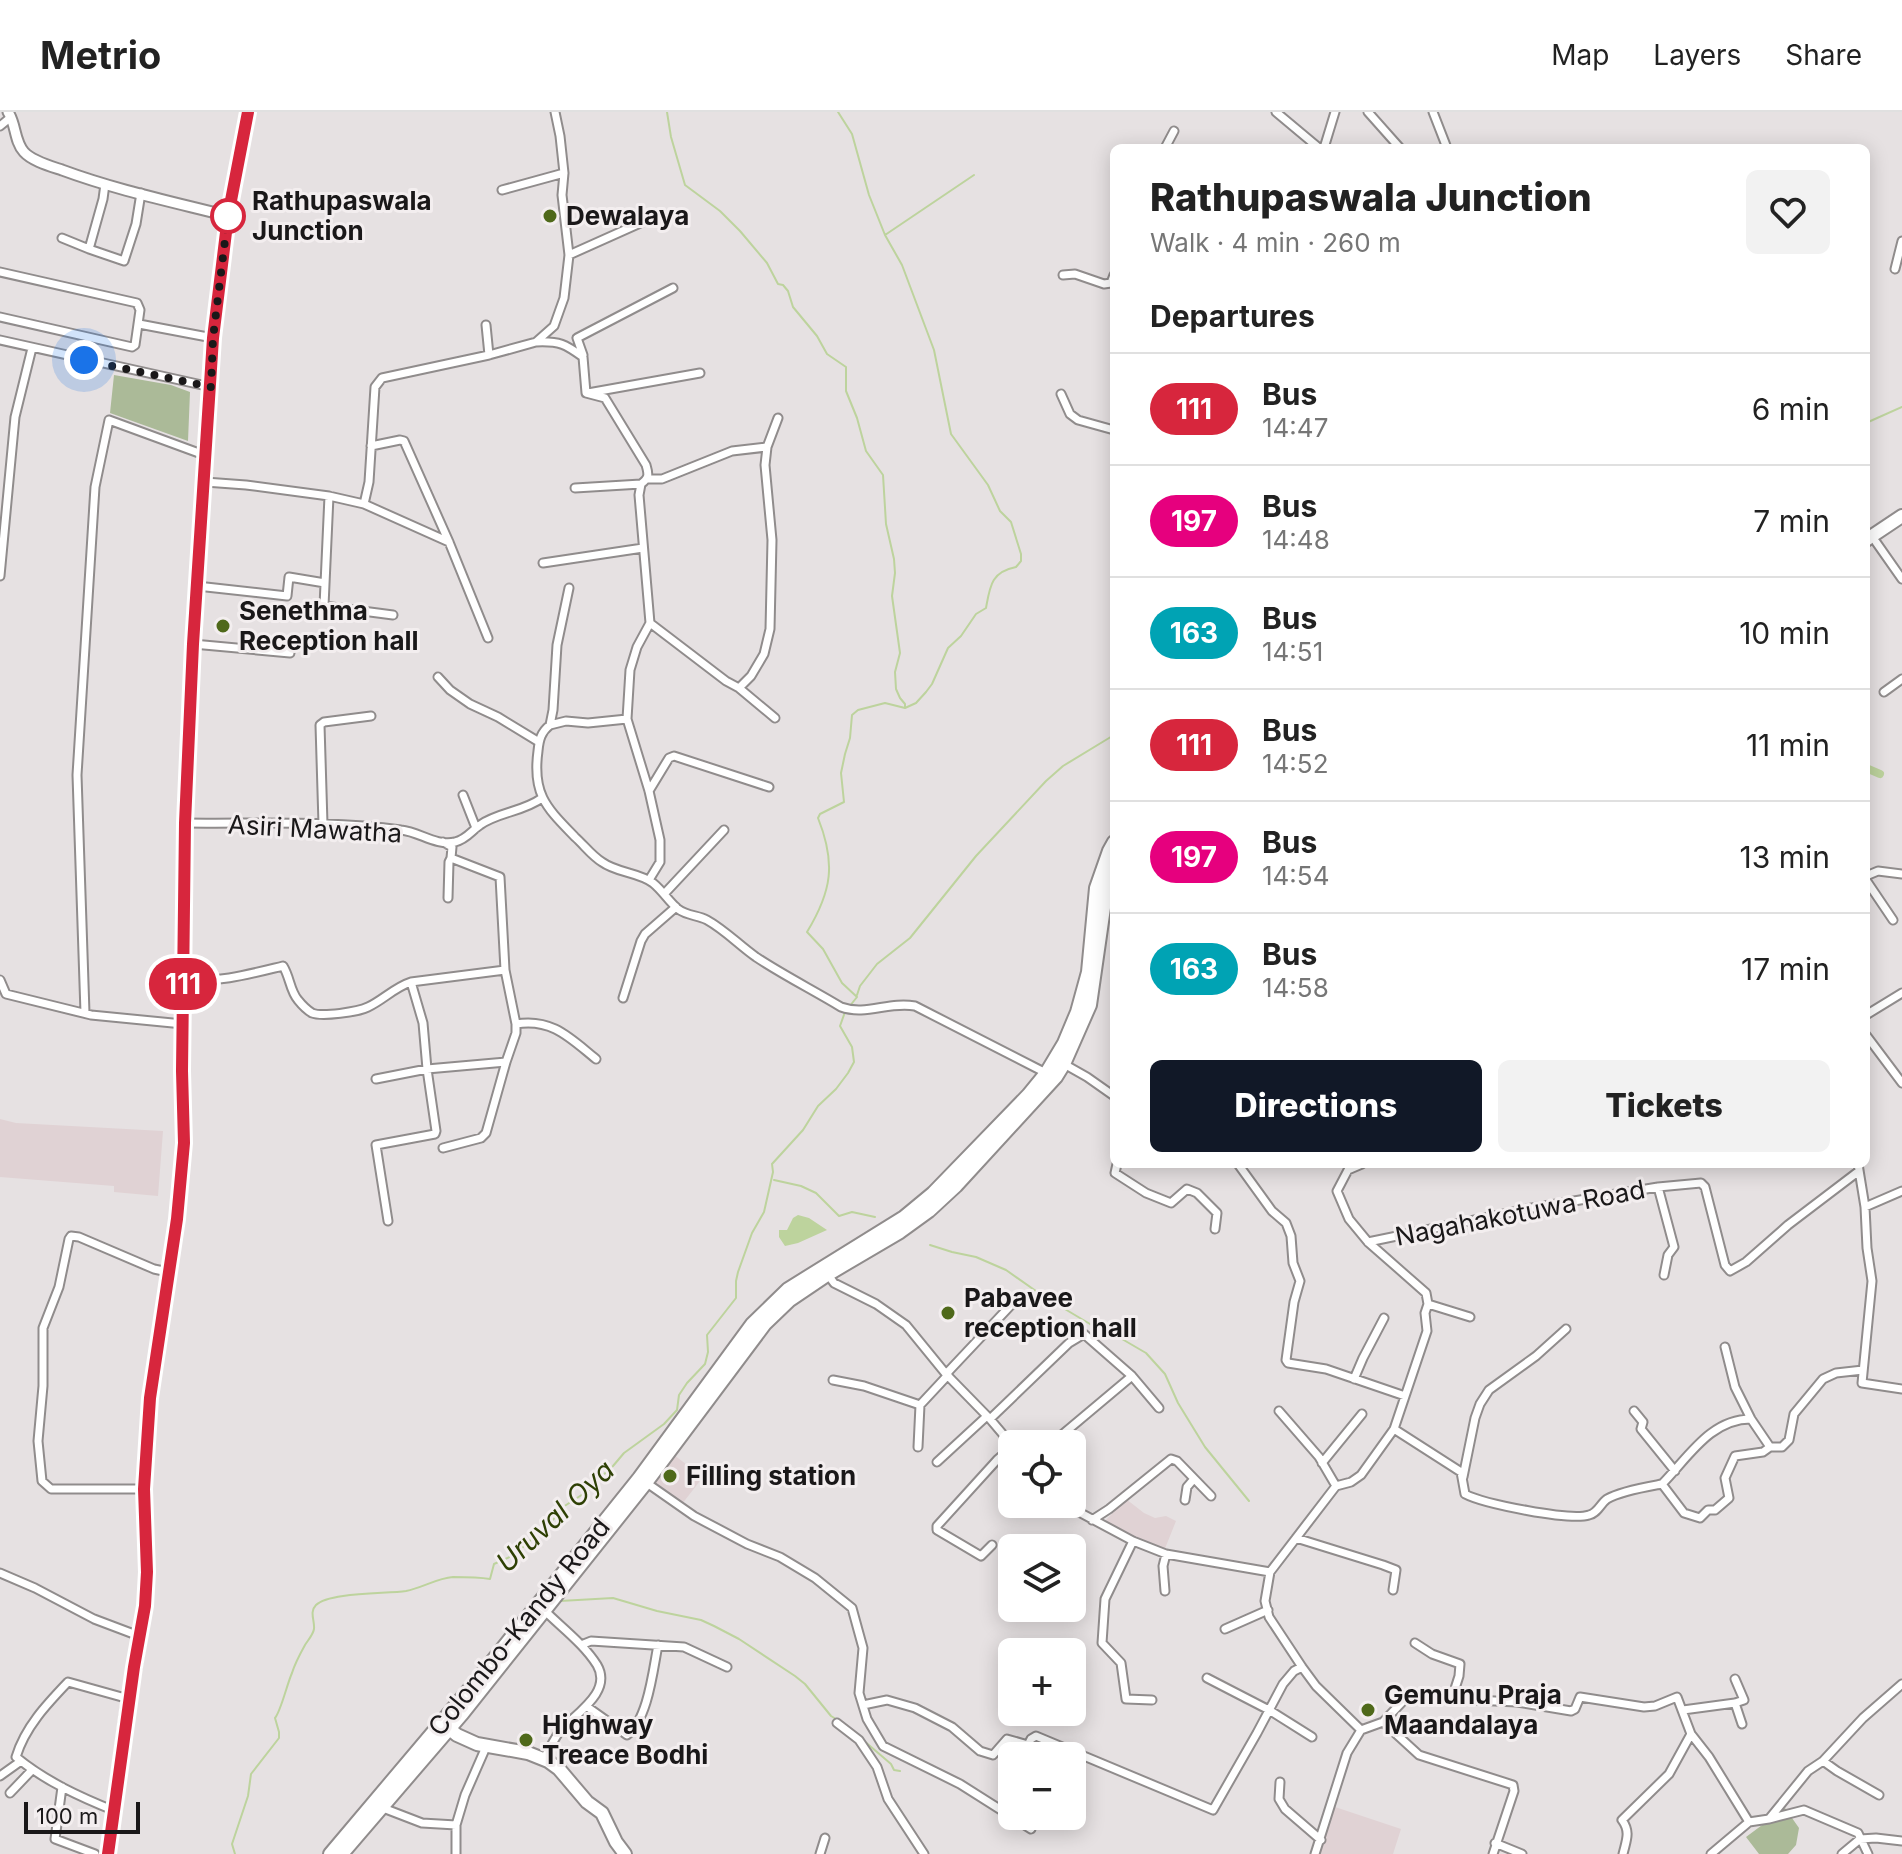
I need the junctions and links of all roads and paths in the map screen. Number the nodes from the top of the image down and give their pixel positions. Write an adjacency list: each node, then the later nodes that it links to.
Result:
1 (248, 112): 19 (main road)
2 (555, 112): 15 (street)
3 (1276, 112): 11 (street)
4 (1335, 112): 12 (street)
5 (1368, 112): 13 (street)
6 (1433, 112): 14 (street)
7 (10, 114): 8 (street); 16 (street)
8 (0, 126)
9 (1174, 131): 10 (street)
10 (1167, 144)
11 (1317, 144)
12 (1323, 144)
13 (1396, 144)
14 (1444, 144)
15 (564, 173): 17 (street); 24 (street)
16 (105, 184): 18 (street); 23 (street)
17 (502, 190)
18 (141, 193): 19 (street); 23 (street)
19 (228, 216): 33 (main road)
20 (656, 216): 24 (street)
21 (62, 238): 23 (street)
22 (1902, 241): 25 (street)
23 (89, 249)
24 (569, 255): 35 (street)
25 (1895, 269)
26 (0, 272): 31 (street)
27 (1063, 275): 28 (street)
28 (1110, 283)
29 (673, 288): 38 (street)
30 (0, 317): 31 (street)
31 (139, 324): 33 (street)
32 (486, 325): 37 (street)
33 (213, 338): 40 (main road)
34 (0, 340): 36 (street)
35 (536, 342): 37 (street); 38 (street)
36 (32, 348): 40 (street); 61 (street)
37 (489, 355): 45 (street)
38 (583, 357): 41 (street)
39 (700, 373): 41 (street)
40 (211, 387): 47 (main road)
41 (586, 393): 48 (street)
42 (1061, 394): 44 (street)
43 (778, 418): 46 (street)
44 (1110, 429)
45 (371, 446): 52 (street); 55 (street)
46 (767, 447): 48 (street); 73 (street)
47 (207, 456): 49 (main road); 106 (street)
48 (644, 481): 50 (street); 59 (street)
49 (205, 482): 51 (street); 64 (main road)
50 (575, 488)
51 (329, 496): 52 (street); 63 (street)
52 (364, 504): 55 (street)
53 (1902, 516): 56 (main road)
54 (1902, 525): 57 (main road)
55 (449, 542): 68 (street)
56 (1870, 543)
57 (1870, 543)
58 (1870, 545): 62 (street)
59 (643, 548): 60 (street); 67 (street)
60 (543, 563)
61 (0, 576)
62 (1902, 579)
63 (325, 583): 64 (street); 66 (street)
64 (197, 586): 69 (main road)
65 (569, 588): 78 (street)
66 (393, 615)
67 (650, 623): 73 (street); 77 (street)
68 (488, 638)
69 (193, 644): 70 (street); 84 (main road)
70 (290, 653)
71 (438, 677): 79 (street)
72 (1902, 679): 74 (street)
73 (739, 688): 76 (street)
74 (1884, 692)
75 (371, 716): 85 (street)
76 (775, 718)
77 (627, 719): 78 (street); 81 (street)
78 (550, 725): 79 (street)
79 (539, 742): 83 (street)
80 (769, 787): 81 (street)
81 (649, 791): 94 (street)
82 (463, 795): 86 (street)
83 (542, 798): 86 (street); 94 (street)
84 (185, 823): 85 (street, Asiri Mawatha); 102 (main road)
85 (323, 824): 88 (street, Asiri Mawatha)
86 (476, 828): 88 (street)
87 (724, 830): 96 (street)
88 (443, 842): 90 (street)
89 (1110, 849): 115 (main road, Colombo-Kandy Road)
90 (451, 858): 97 (street); 100 (street)
91 (1902, 874): 93 (street)
92 (1110, 875): 113 (main road, Colombo-Kandy Road)
93 (1870, 876)
94 (649, 880): 96 (street)
95 (1870, 884): 99 (street)
96 (665, 893): 98 (street)
97 (448, 898)
98 (676, 907): 105 (street); 115 (street)
99 (1893, 920)
100 (505, 970): 103 (street); 109 (street)
101 (0, 980): 106 (street)
102 (183, 980): 103 (street); 108 (main road)
103 (411, 982): 114 (street)
104 (1902, 993): 107 (street)
105 (623, 998)
106 (85, 1013): 108 (street)
107 (1870, 1013)
108 (183, 1024): 132 (main road)
109 (516, 1024): 111 (street); 112 (street)
110 (1870, 1040): 117 (street)
111 (596, 1059)
112 (506, 1062): 114 (street); 119 (street)
113 (1064, 1064): 115 (main road, Colombo-Kandy Road); 118 (street)
114 (427, 1069): 116 (street); 128 (street)
115 (1051, 1075): 131 (main road, Colombo-Kandy Road)
116 (376, 1079)
117 (1902, 1083)
118 (1110, 1093)
119 (443, 1148)
120 (1116, 1168): 129 (street)
121 (1241, 1168): 143 (street)
122 (1353, 1168): 130 (street)
123 (1858, 1168): 125 (street, Nagahakotuwa Road)
124 (1859, 1168): 127 (street, Nagahakotuwa Road)
125 (1658, 1187): 130 (street, Nagahakotuwa Road); 133 (street)
126 (1902, 1191): 127 (street)
127 (1865, 1207): 140 (street, Nagahakotuwa Road)
128 (388, 1221)
129 (1215, 1229)
130 (1368, 1242): 135 (street)
131 (825, 1271): 141 (street); 164 (main road, Colombo-Kandy Road)
132 (168, 1272): 168 (main road); 168 (street)
133 (1664, 1275)
134 (1023, 1300): 141 (street)
135 (1428, 1304): 136 (street); 146 (street)
136 (1470, 1317)
137 (1384, 1318): 143 (street)
138 (1566, 1329): 163 (street)
139 (1725, 1347): 153 (street)
140 (1863, 1370): 145 (street); 158 (street)
141 (947, 1374): 147 (street); 152 (street)
142 (1132, 1376): 148 (street); 152 (street); 156 (street)
143 (1354, 1379): 146 (street)
144 (833, 1380): 147 (street)
145 (1902, 1389)
146 (1405, 1396): 154 (street)
147 (920, 1405): 157 (street)
148 (1159, 1408)
149 (1279, 1411): 161 (street)
150 (1634, 1411): 162 (street)
151 (1362, 1414): 161 (street)
152 (989, 1417): 155 (street); 160 (street)
153 (1751, 1419): 158 (street); 162 (street)
154 (1394, 1429): 163 (street); 167 (street)
155 (999, 1430)
156 (1068, 1430)
157 (918, 1447)
158 (1770, 1447): 166 (street)
159 (998, 1459): 175 (street)
160 (937, 1462)
161 (1322, 1463): 167 (street)
162 (1675, 1471): 166 (street)
163 (1463, 1478): 166 (street)
164 (643, 1480): 181 (main road, Colombo-Kandy Road); 197 (street); 204 (main road, Colombo-Kandy Road)
165 (1193, 1480): 169 (street); 170 (street); 172 (street)
166 (1662, 1484)
167 (1336, 1486): 173 (street)
168 (144, 1489): 184 (main road)
169 (1211, 1496)
170 (1185, 1500)
171 (1086, 1517): 172 (street)
172 (1092, 1520): 174 (street)
173 (1296, 1538): 177 (street); 179 (street)
174 (1133, 1541): 176 (street); 195 (street)
175 (992, 1545)
176 (1166, 1554): 177 (street); 180 (street)
177 (1270, 1572): 182 (street)
178 (0, 1573): 184 (street)
179 (1393, 1590)
180 (1165, 1591)
181 (544, 1610): 186 (street); 204 (main road, Colombo-Kandy Road)
182 (1268, 1610): 183 (street); 189 (street)
183 (1225, 1629)
184 (139, 1636): 194 (main road)
185 (1415, 1643): 193 (street)
186 (581, 1645): 187 (street); 198 (street)
187 (658, 1645): 188 (street); 198 (street)
188 (727, 1667)
189 (1302, 1667): 199 (street); 205 (street)
190 (1207, 1678): 199 (street)
191 (1735, 1679): 196 (street)
192 (1902, 1684): 215 (street)
193 (1452, 1698): 200 (street); 201 (street)
194 (129, 1699): 214 (street); 224 (main road)
195 (1152, 1700)
196 (1735, 1703): 200 (street); 203 (street)
197 (863, 1705): 211 (street); 223 (street)
198 (586, 1706): 213 (street)
199 (1269, 1710): 207 (street); 212 (street)
200 (1683, 1710): 206 (street)
201 (1383, 1722): 205 (street); 232 (street)
202 (837, 1723): 241 (street)
203 (1742, 1724)
204 (446, 1726): 210 (main road); 222 (main road, Colombo-Kandy Road); 237 (main road, Colombo-Kandy Road)
205 (1361, 1730): 230 (street)
206 (1691, 1734): 226 (street); 245 (street)
207 (1312, 1737)
208 (1030, 1742): 209 (street)
209 (1052, 1742)
210 (486, 1747): 213 (main road); 227 (street)
211 (998, 1749)
212 (1086, 1756)
213 (544, 1758): 234 (main road)
214 (21, 1761): 216 (street); 217 (street)
215 (1823, 1761): 221 (street); 225 (street)
216 (32, 1770): 219 (street); 220 (street)
217 (0, 1776)
218 (1280, 1782): 230 (street)
219 (62, 1787): 224 (street); 235 (street)
220 (10, 1793)
221 (1879, 1795)
222 (383, 1808): 227 (street); 238 (main road, Colombo-Kandy Road)
223 (998, 1808)
224 (115, 1811): 236 (main road)
225 (1769, 1819): 226 (street); 229 (street)
226 (1749, 1822): 233 (street)
227 (456, 1825): 239 (street)
228 (825, 1838): 240 (street)
229 (1860, 1839): 231 (street); 247 (street); 248 (street)
230 (1321, 1840): 242 (street)
231 (1902, 1841)
232 (1495, 1843): 243 (street); 244 (street)
233 (1714, 1851): 246 (street)
234 (619, 1852)
235 (95, 1854)
236 (108, 1854)
237 (330, 1854)
238 (342, 1854)
239 (456, 1854)
240 (820, 1854)
241 (924, 1854)
242 (1315, 1854)
243 (1493, 1854)
244 (1522, 1854)
245 (1623, 1854)
246 (1725, 1854)
247 (1842, 1854)
248 (1868, 1854)

